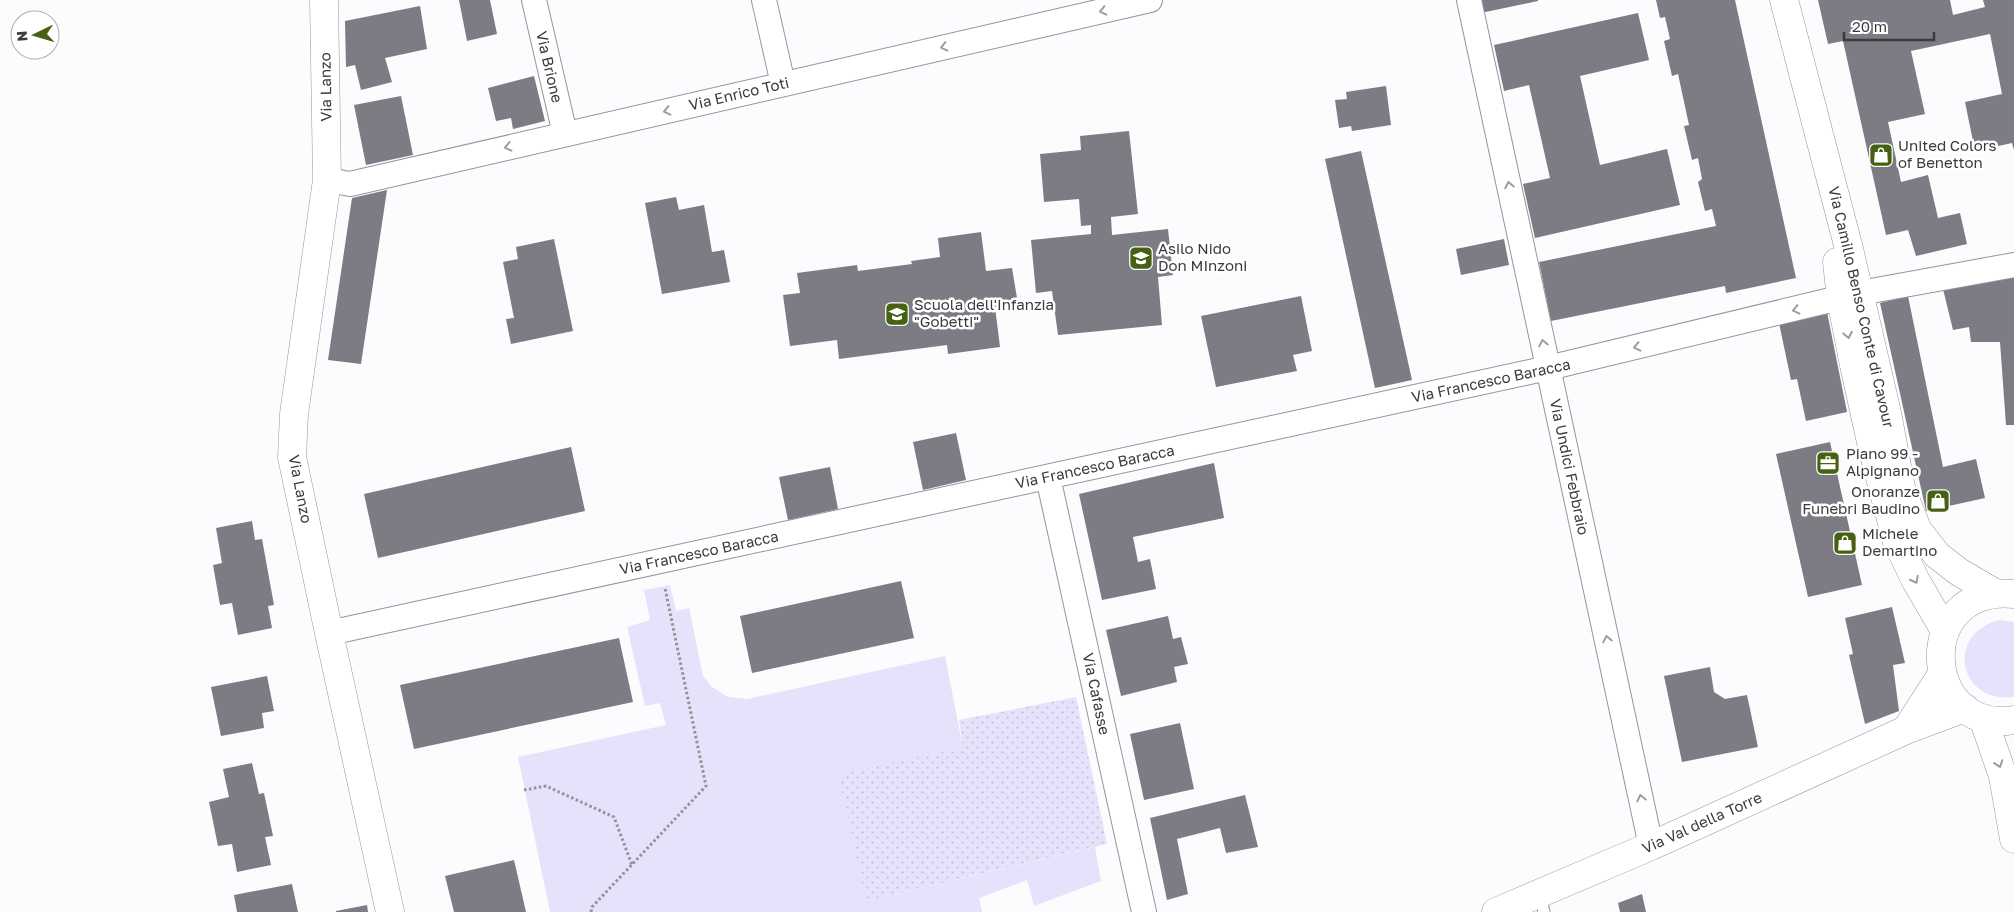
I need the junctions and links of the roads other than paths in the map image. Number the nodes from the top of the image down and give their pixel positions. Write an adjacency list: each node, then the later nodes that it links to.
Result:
1 (324, 0): 9 (street, Via Lanzo)
2 (534, 0): 8 (street, Via Brione)
3 (764, 0): 7 (street)
4 (1150, 0): 7 (street, Via Enrico Toti, one-way to 7)
5 (1469, 0): 12 (street, Via Undici Febbraio, one-way to 5)
6 (1784, 0): 11 (street, Via Camillo Benso Conte di Cavour)
7 (783, 84): 8 (street, Via Enrico Toti, one-way to 8)
8 (565, 134): 9 (street, Via Enrico Toti, one-way to 9)
9 (327, 180): 16 (street, Via Lanzo)
10 (2014, 265): 11 (street, Via Francesco Baracca)
11 (1850, 296): 12 (street, Via Francesco Baracca, one-way to 12); 14 (street, Via Camillo Benso Conte di Cavour); 15 (street, Via Camillo Benso Conte di Cavour, one-way to 15)
12 (1548, 368): 13 (street, Via Francesco Baracca); 22 (street, Via Undici Febbraio, one-way to 12)
13 (1048, 477): 16 (street, Via Francesco Baracca); 25 (street, Via Cafasse)
14 (2004, 593): 15 (street)
15 (1945, 631): 17 (street)
16 (328, 633): 24 (street, Via Lanzo)
17 (1942, 674): 18 (street); 20 (street)
18 (1974, 713): 19 (street); 20 (street, Via Val della Torre); 21 (street, one-way to 21)
19 (2014, 720)
20 (1906, 730): 22 (street, Via Val della Torre)
21 (2014, 838)
22 (1651, 846): 23 (street, Via Val della Torre)
23 (1542, 903): 26 (street, Via Val della Torre)
24 (390, 912)
25 (1144, 912)
26 (1496, 912)

